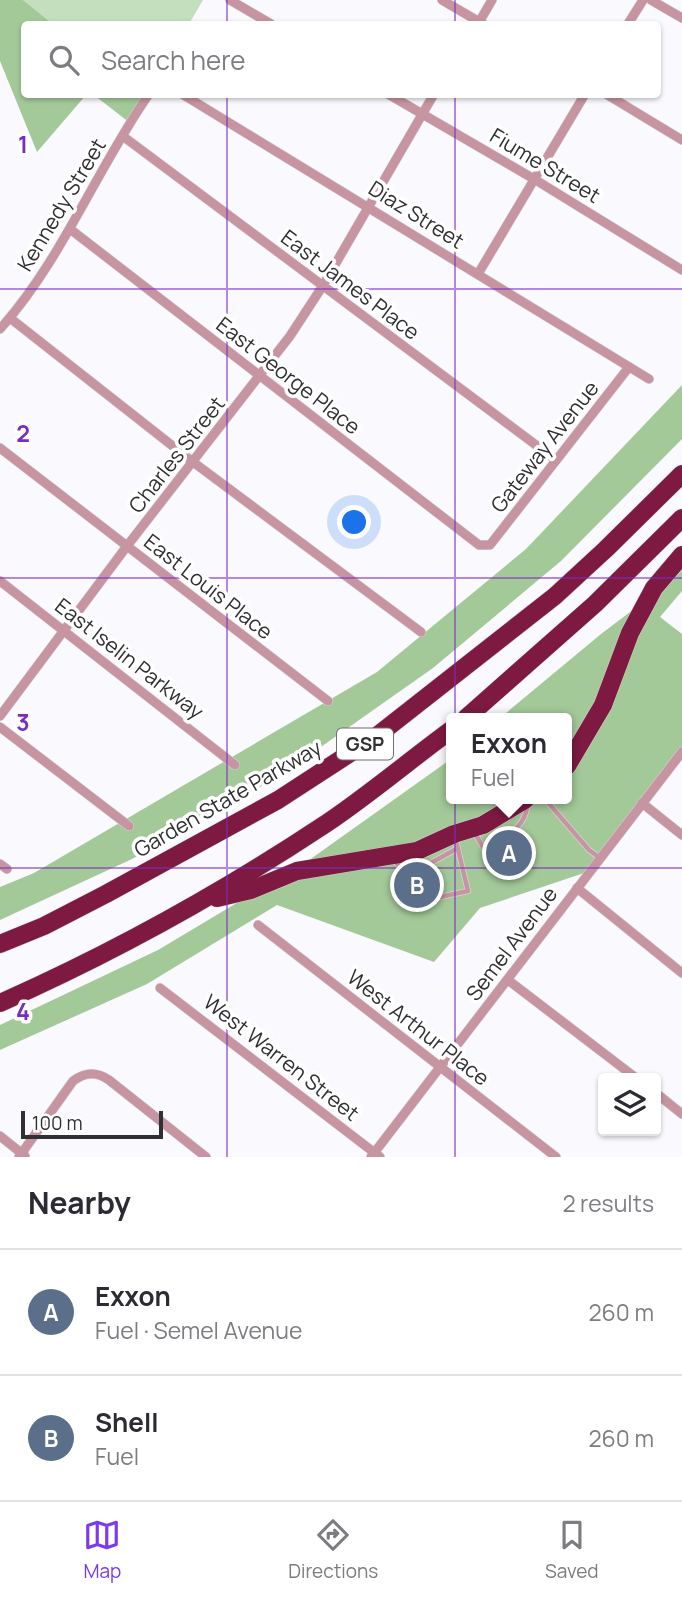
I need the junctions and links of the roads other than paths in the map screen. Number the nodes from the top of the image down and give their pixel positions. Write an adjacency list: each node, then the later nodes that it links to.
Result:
1 (230, 0): 7 (street)
2 (442, 0): 8 (street)
3 (492, 0): 9 (street)
4 (643, 0): 10 (street)
5 (651, 0): 6 (street)
6 (682, 19)
7 (266, 21)
8 (475, 21)
9 (482, 21)
10 (630, 21)
11 (147, 98): 18 (street, Kennedy Street)
12 (189, 98): 21 (street, Diaz Street)
13 (395, 98): 17 (street, Fiume Street)
14 (432, 98): 17 (street, Charles Street)
15 (583, 98): 20 (street)
16 (613, 98): 19 (street)
17 (422, 114): 20 (street, Fiume Street); 21 (street, Charles Street)
18 (124, 136): 22 (street, Kennedy Street); 25 (street, East James Place)
19 (682, 140)
20 (534, 179): 23 (street, Fiume Street); 24 (street)
21 (368, 206): 24 (street, Diaz Street); 25 (street, Charles Street)
22 (70, 229): 26 (street, Kennedy Street); 29 (street, East George Place)
23 (682, 270)
24 (478, 274): 28 (street, Diaz Street)
25 (322, 286): 29 (street, Charles Street); 32 (street, East James Place)
26 (10, 318): 27 (street, Kennedy Street); 33 (street)
27 (0, 330)
28 (629, 367): 30 (street, Diaz Street); 32 (street, Gateway Avenue)
29 (260, 377): 33 (street, Charles Street); 37 (street, East George Place)
30 (649, 379)
31 (0, 448): 36 (street, East Louis Place)
32 (556, 460): 37 (street, Gateway Avenue)
33 (193, 462): 36 (street, Charles Street); 41 (street)
34 (682, 474): 83 (highway, Garden State Parkway / GSP)
35 (682, 518): 43 (highway)
36 (127, 546): 40 (street, Charles Street); 42 (street, East Louis Place)
37 (486, 547)
38 (682, 555): 48 (highway)
39 (0, 582): 40 (street, East Iselin Parkway)
40 (64, 631): 44 (street, Charles Street); 49 (street, East Iselin Parkway)
41 (421, 632)
42 (328, 701)
43 (472, 713)
44 (0, 716)
45 (0, 727): 54 (street)
46 (446, 734): 81 (highway, GSP)
47 (682, 752): 50 (street, Semel Avenue)
48 (572, 758)
49 (235, 765)
50 (642, 803): 58 (street); 68 (street, Semel Avenue)
51 (519, 804): 55 (highway)
52 (527, 804): 56 (lane)
53 (549, 804): 68 (lane)
54 (129, 826)
55 (472, 828): 60 (highway); 64 (lane)
56 (516, 829): 57 (lane); 59 (lane)
57 (507, 835)
58 (682, 835)
59 (521, 838): 62 (lane); 63 (lane)
60 (456, 841): 70 (highway); 72 (lane); 80 (lane)
61 (494, 843): 64 (lane)
62 (512, 844)
63 (528, 848): 66 (lane); 69 (lane)
64 (484, 849): 67 (lane)
65 (499, 851): 67 (lane)
66 (518, 854)
67 (489, 857): 73 (lane)
68 (600, 858): 78 (street, Semel Avenue)
69 (523, 861)
70 (396, 862): 72 (lane); 80 (lane); 81 (highway)
71 (506, 862): 73 (lane)
72 (429, 864): 75 (lane)
73 (496, 868): 74 (lane)
74 (510, 869)
75 (431, 876): 76 (lane); 77 (lane)
76 (424, 877)
77 (434, 888): 79 (lane); 80 (lane)
78 (577, 888): 84 (street); 85 (street, Semel Avenue)
79 (426, 889)
80 (436, 899)
81 (203, 902): 87 (highway, GSP)
82 (258, 926): 88 (street, West Arthur Place)
83 (0, 944)
84 (682, 973)
85 (508, 980): 88 (street, Semel Avenue); 89 (street)
86 (160, 988): 94 (street, West Warren Street)
87 (0, 1003)
88 (439, 1067): 94 (street, Semel Avenue); 96 (street, West Arthur Place)
89 (629, 1073)
90 (661, 1097): 91 (street)
91 (682, 1114)
92 (0, 1136): 93 (street)
93 (23, 1156): 95 (street)
94 (375, 1156)
95 (206, 1157)
96 (556, 1157)

